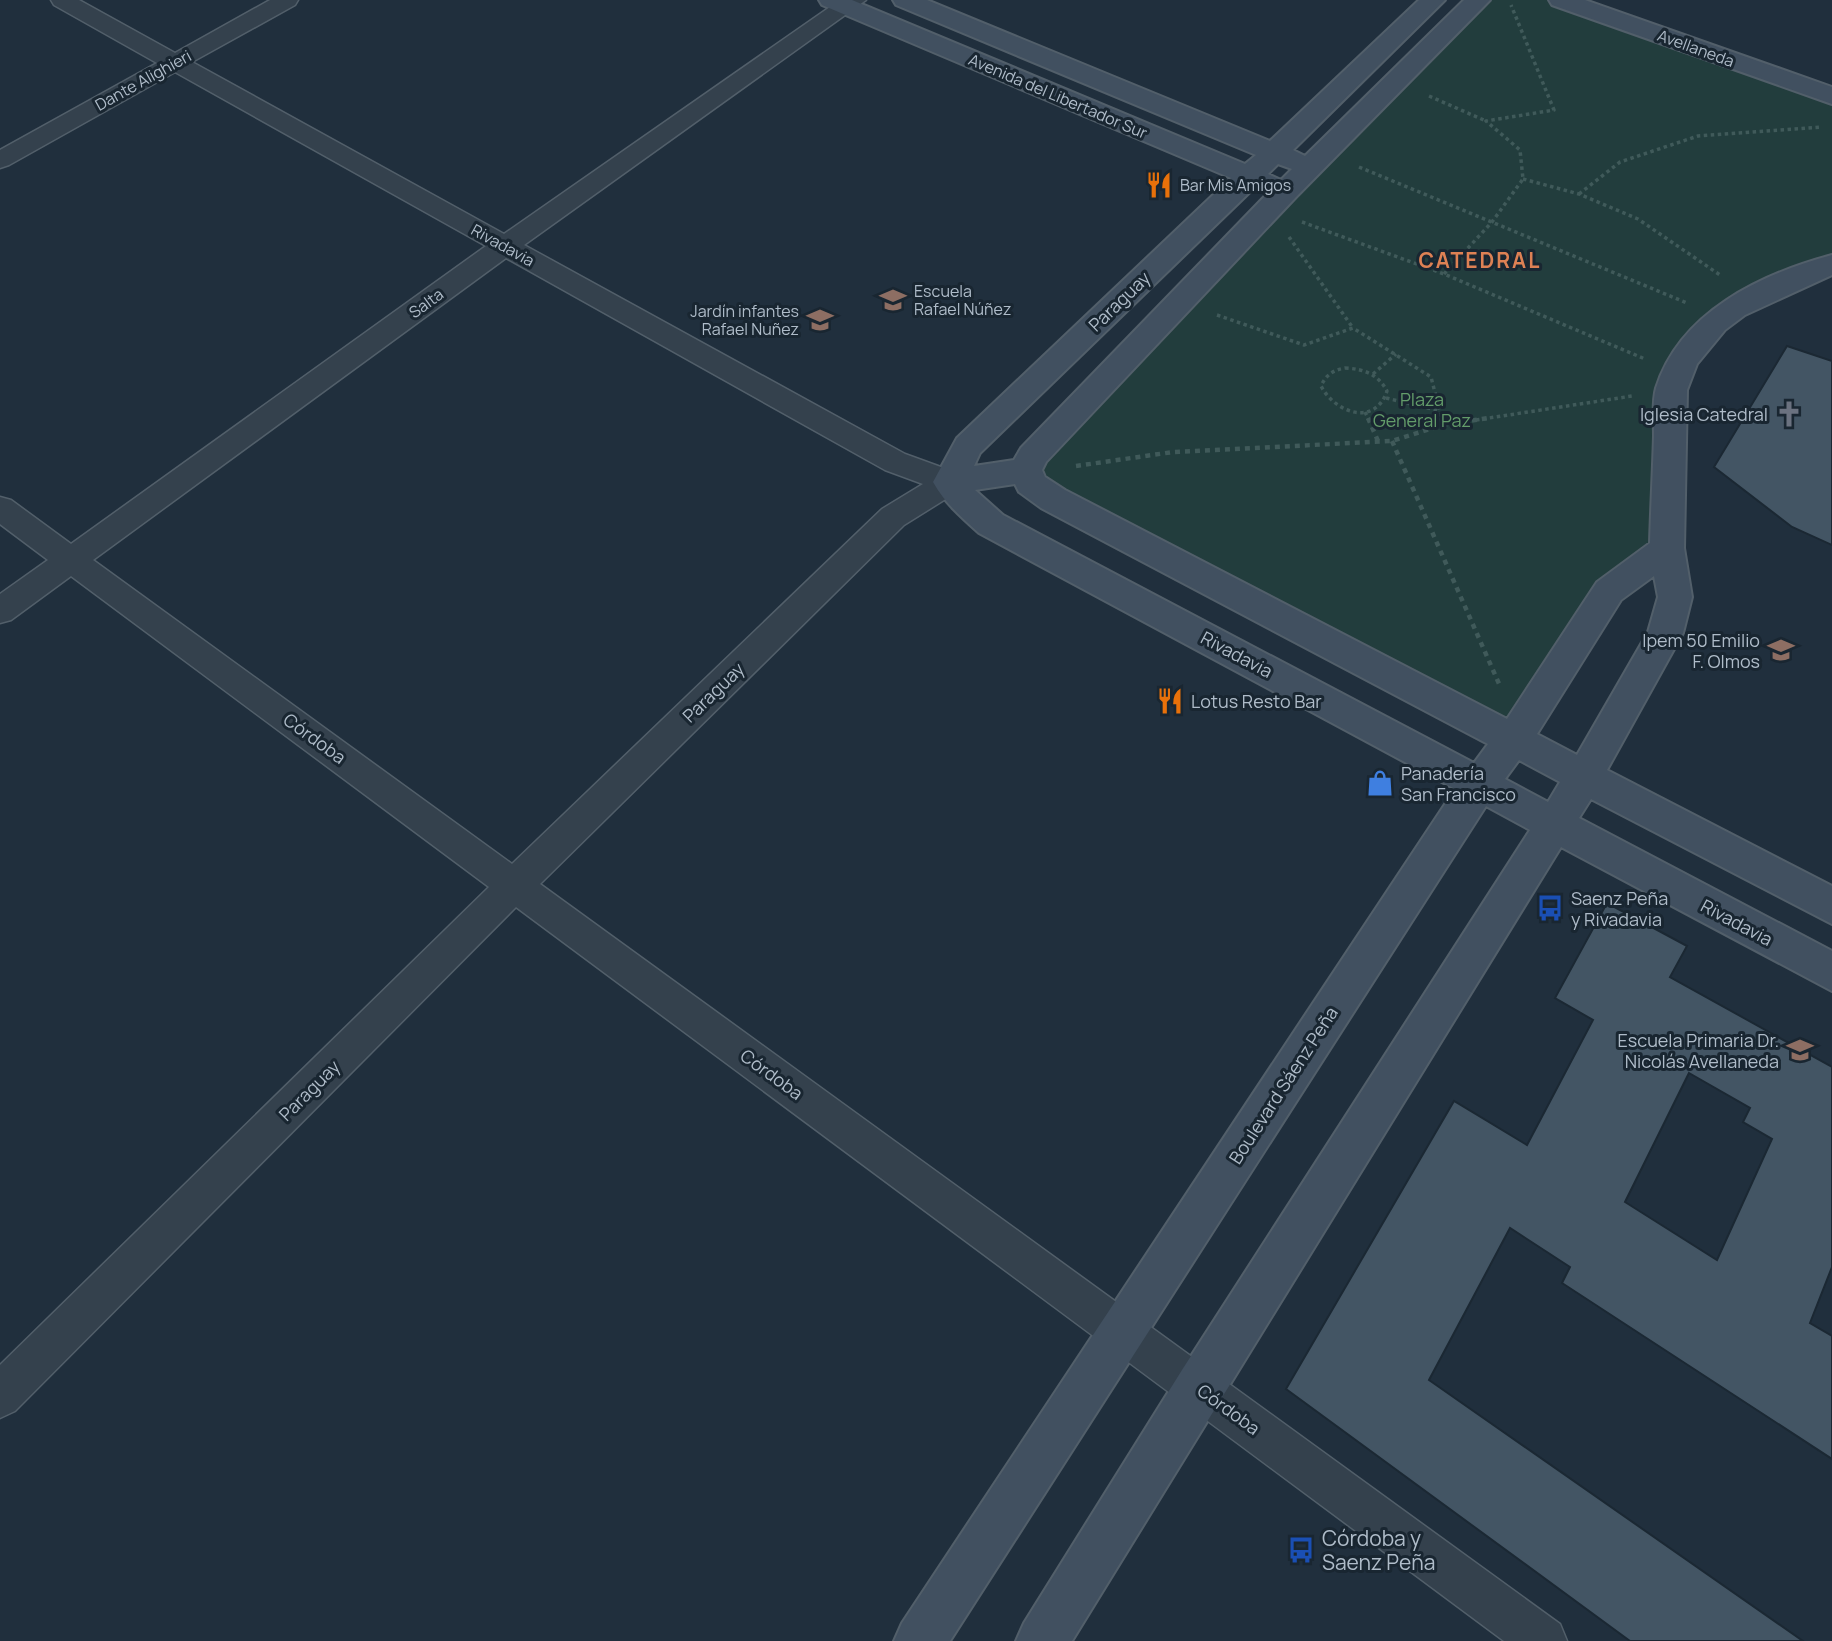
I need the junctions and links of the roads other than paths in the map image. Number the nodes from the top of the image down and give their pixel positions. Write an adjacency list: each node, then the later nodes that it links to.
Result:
1 (62, 0): 10 (street, Rivadavia)
2 (287, 0): 10 (street, Dante Alighieri)
3 (905, 0): 12 (main road, Avenida del Libertador Sur)
4 (1433, 0): 12 (main road, Paraguay)
5 (1478, 0): 14 (main road)
6 (1560, 0): 11 (main road, Avellaneda)
7 (1629, 0): 9 (main road, Avellaneda)
8 (844, 2): 15 (main road, Avenida del Libertador Sur); 17 (street, Salta)
9 (1731, 34)
10 (175, 62): 13 (street, Dante Alighieri); 17 (street, Rivadavia)
11 (1832, 96)
12 (1273, 151): 14 (main road, Avenida del Libertador Sur); 15 (main road, Paraguay)
13 (0, 160)
14 (1317, 160): 16 (main road)
15 (1248, 176): 16 (main road, Avenida del Libertador Sur); 20 (main road, Paraguay)
16 (1277, 200): 19 (main road)
17 (504, 246): 20 (street, Rivadavia); 23 (street, Salta)
18 (1831, 262): 22 (main road)
19 (1026, 470): 20 (main road, Rivadavia); 25 (main road)
20 (949, 482): 27 (main road, Rivadavia); 29 (street, Paraguay)
21 (0, 508): 23 (street, Córdoba)
22 (1667, 548): 25 (main road, Boulevard Sáenz Peña); 26 (main road)
23 (72, 560): 24 (street, Salta); 29 (street, Córdoba)
24 (0, 611)
25 (1514, 739): 26 (main road); 27 (main road, Boulevard Sáenz Peña)
26 (1585, 776): 28 (main road); 30 (main road)
27 (1480, 783): 28 (main road, Rivadavia); 32 (main road, Boulevard Sáenz Peña)
28 (1554, 825): 31 (main road, Rivadavia); 33 (main road)
29 (516, 885): 32 (street, Córdoba); 34 (street, Paraguay)
30 (1832, 906)
31 (1832, 972)
32 (1122, 1331): 33 (street, Córdoba); 35 (main road, Boulevard Sáenz Peña)
33 (1199, 1387): 36 (main road); 37 (street, Córdoba)
34 (0, 1396)
35 (920, 1641)
36 (1042, 1641)
37 (1543, 1641)

